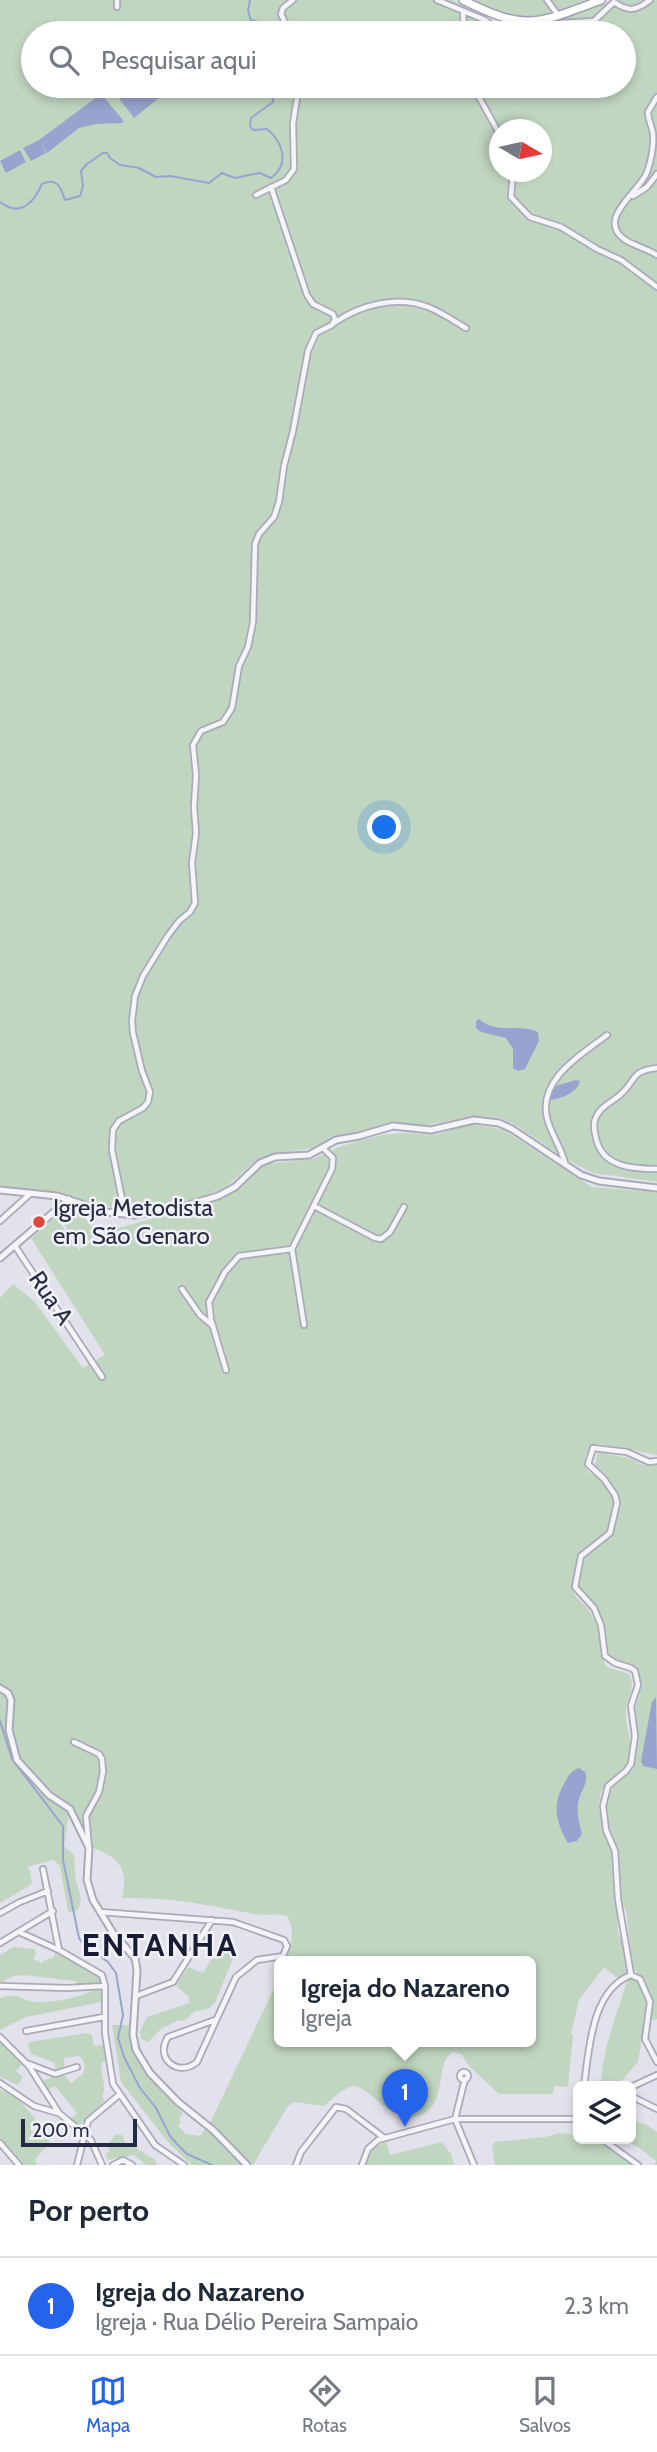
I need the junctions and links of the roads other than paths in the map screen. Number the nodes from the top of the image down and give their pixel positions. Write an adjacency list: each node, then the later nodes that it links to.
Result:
1 (117, 0): 8 (street)
2 (293, 0): 11 (street)
3 (437, 0): 9 (street)
4 (463, 0): 14 (main road)
5 (547, 0): 10 (street)
6 (601, 0): 10 (main road)
7 (649, 0): 16 (street)
8 (117, 7)
9 (463, 11): 12 (street); 13 (street)
10 (558, 15): 15 (main road)
11 (284, 21)
12 (463, 21)
13 (486, 21)
14 (511, 21)
15 (539, 21)
16 (594, 21)
17 (657, 97): 25 (street)
18 (297, 98): 23 (street)
19 (480, 98): 20 (street)
20 (491, 119)
21 (657, 173): 25 (street)
22 (512, 182): 27 (street)
23 (271, 187): 24 (street); 28 (street)
24 (256, 195)
25 (628, 198): 26 (street)
26 (657, 255)
27 (657, 287)
28 (333, 323): 29 (street); 41 (street)
29 (466, 328)
30 (607, 1035): 33 (street)
31 (657, 1068): 34 (street)
32 (323, 1148): 33 (street); 39 (street); 41 (street)
33 (565, 1164): 35 (street)
34 (657, 1170)
35 (657, 1188)
36 (0, 1190): 37 (street)
37 (32, 1193): 38 (street); 42 (street)
38 (69, 1199): 41 (street); 43 (street)
39 (314, 1206): 40 (street); 44 (street)
40 (404, 1207)
41 (125, 1215)
42 (0, 1221)
43 (15, 1246): 45 (street); 50 (street, Rua A)
44 (292, 1250): 47 (street); 48 (street)
45 (0, 1258)
46 (182, 1289): 47 (street)
47 (212, 1325): 49 (street)
48 (304, 1325)
49 (226, 1370)
50 (102, 1377)
51 (657, 1461): 66 (street)
52 (0, 1688): 54 (street)
53 (74, 1742): 54 (street)
54 (89, 1849): 58 (street)
55 (43, 1869): 56 (street)
56 (48, 1891): 57 (street); 59 (street)
57 (52, 1911): 61 (street); 63 (street)
58 (99, 1912): 60 (street); 69 (street)
59 (0, 1913)
60 (212, 1920): 64 (street); 69 (street)
61 (19, 1932): 62 (street); 63 (street)
62 (0, 1943)
63 (59, 1950): 68 (street)
64 (282, 1956)
65 (274, 1958): 71 (street)
66 (631, 1975): 75 (street); 79 (street)
67 (0, 1986): 68 (street)
68 (105, 1986): 70 (street)
69 (136, 1996): 98 (street)
70 (104, 2017): 72 (street); 82 (street)
71 (215, 2020): 71 (street)
72 (26, 2031)
73 (0, 2037): 74 (street)
74 (25, 2062): 76 (street); 85 (street)
75 (657, 2062)
76 (77, 2067)
77 (657, 2075): 81 (street)
78 (465, 2080): 86 (street)
79 (584, 2081)
80 (0, 2083): 85 (street)
81 (636, 2085)
82 (120, 2094): 88 (street); 97 (street)
83 (636, 2098): 84 (street)
84 (657, 2109)
85 (59, 2113): 88 (street)
86 (455, 2119): 87 (street); 89 (street); 101 (street)
87 (573, 2119)
88 (84, 2133): 93 (street); 94 (street)
89 (383, 2138): 99 (street); 100 (street)
90 (0, 2143): 92 (street)
91 (614, 2144): 102 (street)
92 (19, 2165)
93 (78, 2165)
94 (102, 2165)
95 (113, 2165): 96 (street)
96 (132, 2165)
97 (184, 2165)
98 (247, 2165)
99 (296, 2165)
100 (362, 2165)
101 (474, 2165)
102 (638, 2165)

